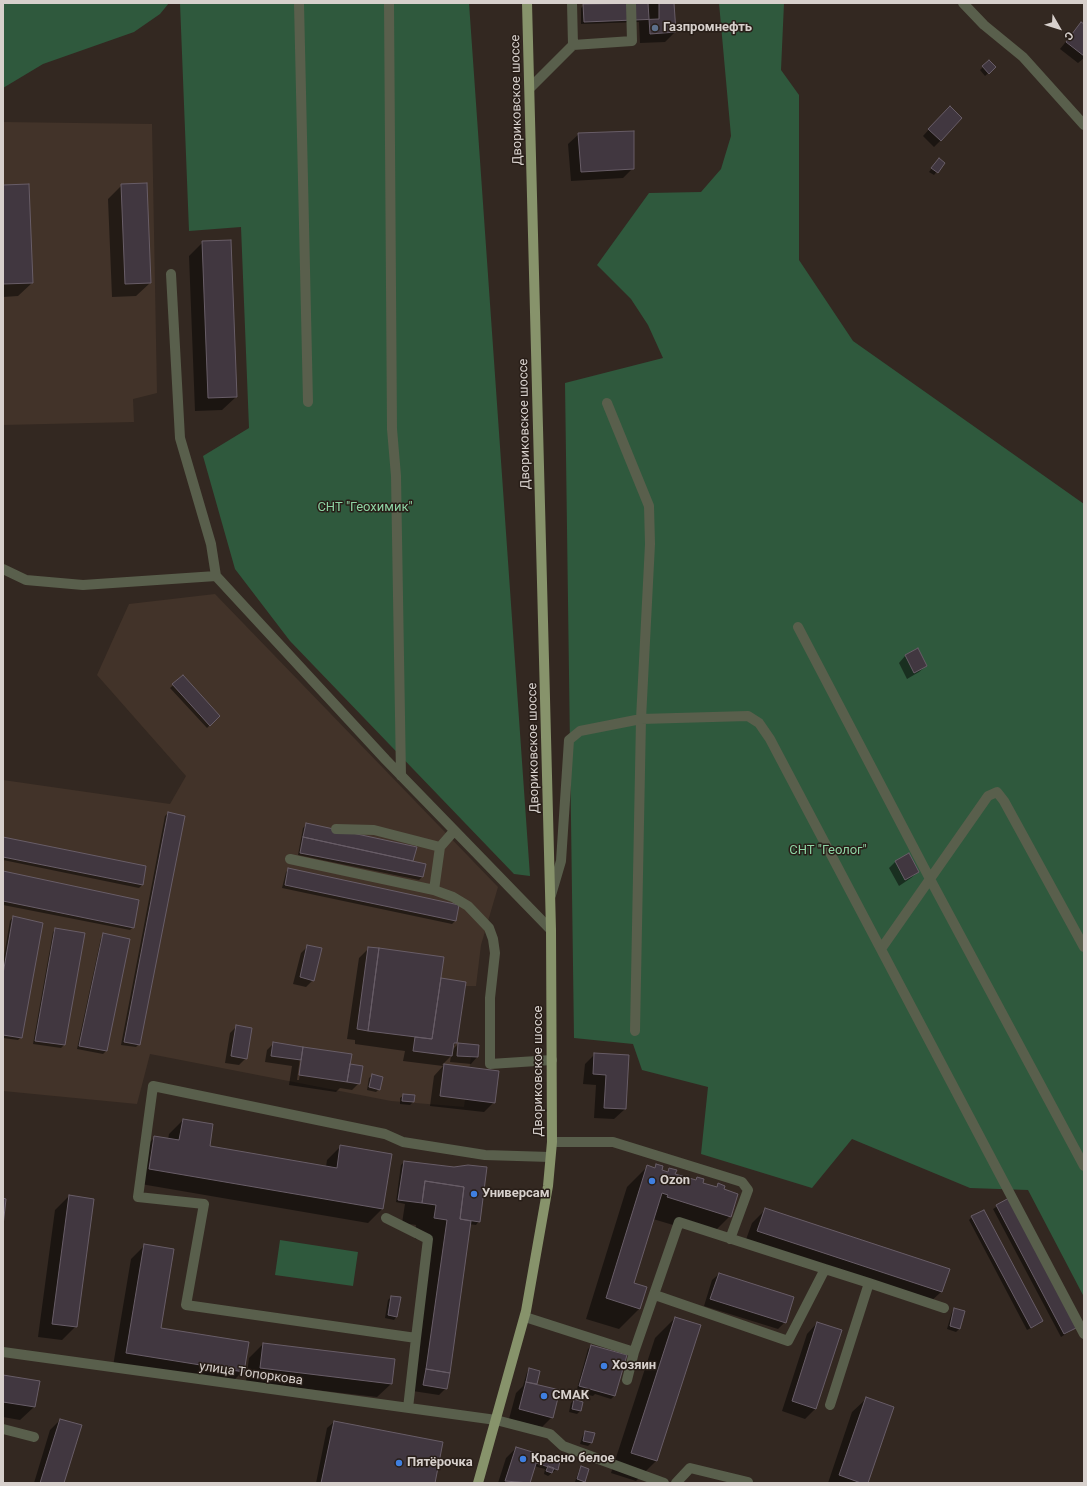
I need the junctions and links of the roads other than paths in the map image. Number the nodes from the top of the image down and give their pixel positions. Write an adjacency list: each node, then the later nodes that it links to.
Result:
1 (299, 3): 11 (street)
2 (389, 3): 17 (street)
3 (528, 3): 8 (main road, Двориковское шоссе)
4 (572, 3): 7 (street)
5 (631, 3): 7 (street)
6 (963, 3): 9 (street)
7 (573, 45): 8 (street)
8 (530, 88): 24 (main road, Двориковское шоссе)
9 (1084, 124)
10 (171, 274): 14 (street)
11 (308, 402)
12 (607, 403): 16 (street)
13 (3, 569): 14 (street)
14 (216, 576): 17 (street)
15 (798, 627): 22 (street)
16 (641, 719): 24 (street); 27 (street); 28 (street)
17 (401, 776): 19 (street)
18 (336, 830): 20 (street)
19 (454, 831): 20 (street); 25 (street)
20 (440, 847): 23 (street)
21 (290, 859): 23 (street)
22 (930, 879): 26 (street); 27 (street); 32 (street)
23 (434, 890): 29 (street)
24 (550, 896): 25 (main road, Двориковское шоссе)
25 (551, 930): 29 (main road, Двориковское шоссе)
26 (1084, 947)
27 (881, 949): 40 (street)
28 (635, 1031)
29 (552, 1060): 30 (main road, Двориковское шоссе)
30 (552, 1142): 31 (main road, Двориковское шоссе); 34 (street)
31 (550, 1157): 39 (main road, Двориковское шоссе); 41 (street)
32 (1084, 1166)
33 (386, 1218): 41 (street)
34 (730, 1239): 35 (street); 37 (street)
35 (824, 1269): 36 (street); 37 (street)
36 (868, 1283): 38 (street); 45 (street)
37 (655, 1295): 43 (street)
38 (944, 1308)
39 (525, 1317): 43 (street); 47 (main road, Двориковское шоссе)
40 (1084, 1334)
41 (416, 1338): 46 (street)
42 (3, 1352): 46 (street, улица Топоркова)
43 (634, 1352): 44 (street)
44 (627, 1380)
45 (830, 1405)
46 (408, 1408): 47 (street, улица Топоркова)
47 (496, 1420): 51 (main road, Двориковское шоссе); 52 (street, улица Топоркова)
48 (3, 1429): 49 (street)
49 (34, 1437)
50 (748, 1482): 53 (street)
51 (478, 1483)
52 (664, 1483)
53 (676, 1483)

